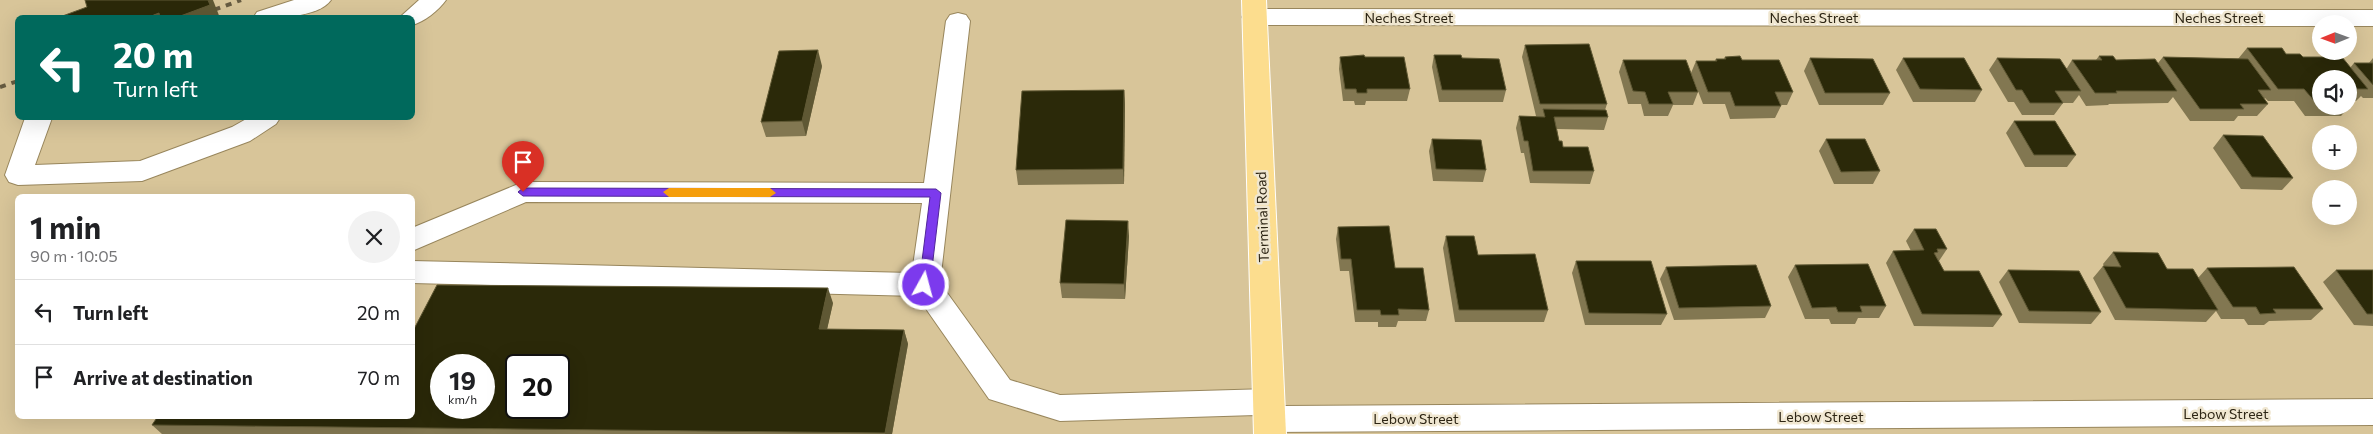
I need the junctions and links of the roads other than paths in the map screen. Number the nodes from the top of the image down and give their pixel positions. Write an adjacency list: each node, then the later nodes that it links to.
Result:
1 (319, 0): 4 (street)
2 (434, 0): 5 (street)
3 (1254, 8): 6 (street, Neches Street); 15 (main road, Terminal Road)
4 (274, 15)
5 (415, 15)
6 (2373, 18)
7 (958, 21): 10 (street)
8 (36, 120): 9 (street)
9 (264, 120)
10 (936, 193): 11 (street); 13 (street)
11 (415, 239)
12 (415, 272): 13 (street)
13 (924, 285): 15 (street, Lebow Street)
14 (2373, 412): 15 (street, Lebow Street)
15 (1270, 418)

